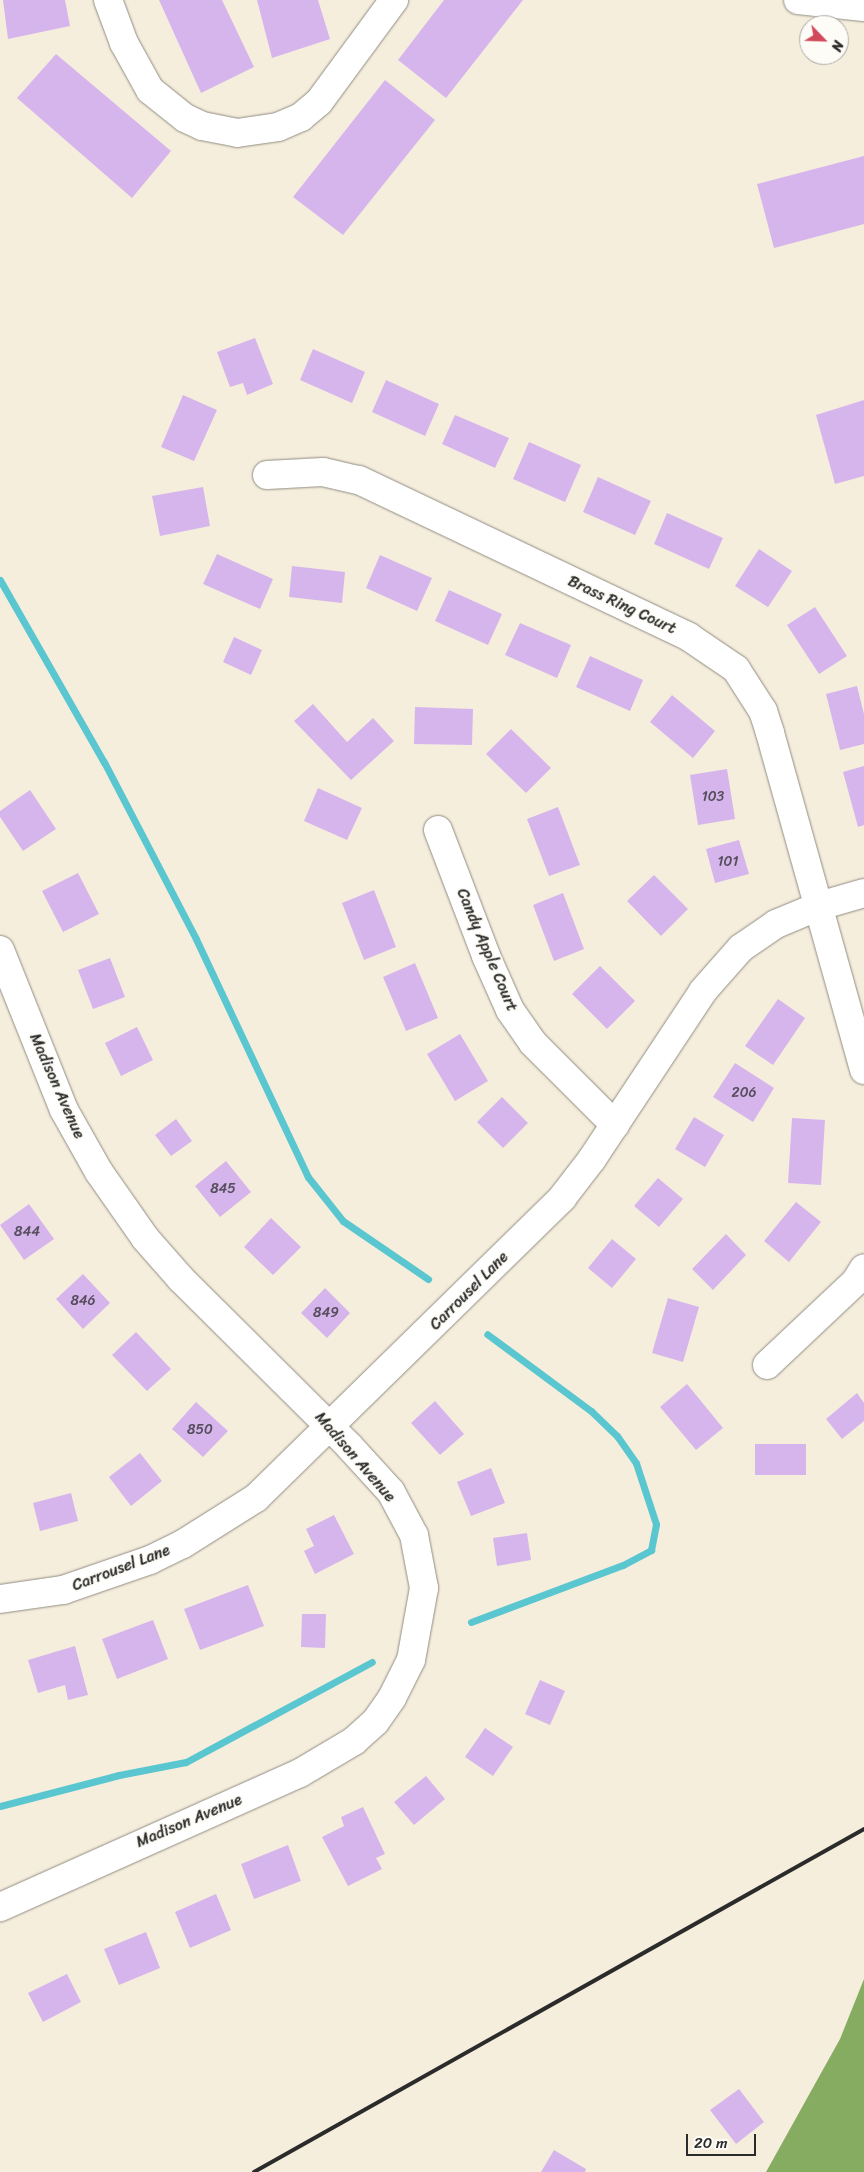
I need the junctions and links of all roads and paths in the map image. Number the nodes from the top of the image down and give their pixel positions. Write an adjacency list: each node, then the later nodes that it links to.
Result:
1 (108, 0): 2 (street)
2 (394, 0)
3 (798, 0): 4 (street)
4 (864, 7)
5 (267, 476): 8 (street, Brass Ring Court)
6 (438, 830): 11 (street, Candy Apple Court)
7 (864, 893): 8 (street, Carrousel Lane)
8 (819, 906): 10 (street, Brass Ring Court); 11 (street, Carrousel Lane)
9 (0, 950): 14 (street, Madison Avenue)
10 (864, 1070)
11 (615, 1125): 14 (street, Carrousel Lane)
12 (864, 1268): 13 (street)
13 (767, 1365)
14 (330, 1427): 15 (street, Carrousel Lane); 16 (street, Madison Avenue)
15 (0, 1599)
16 (0, 1907)

